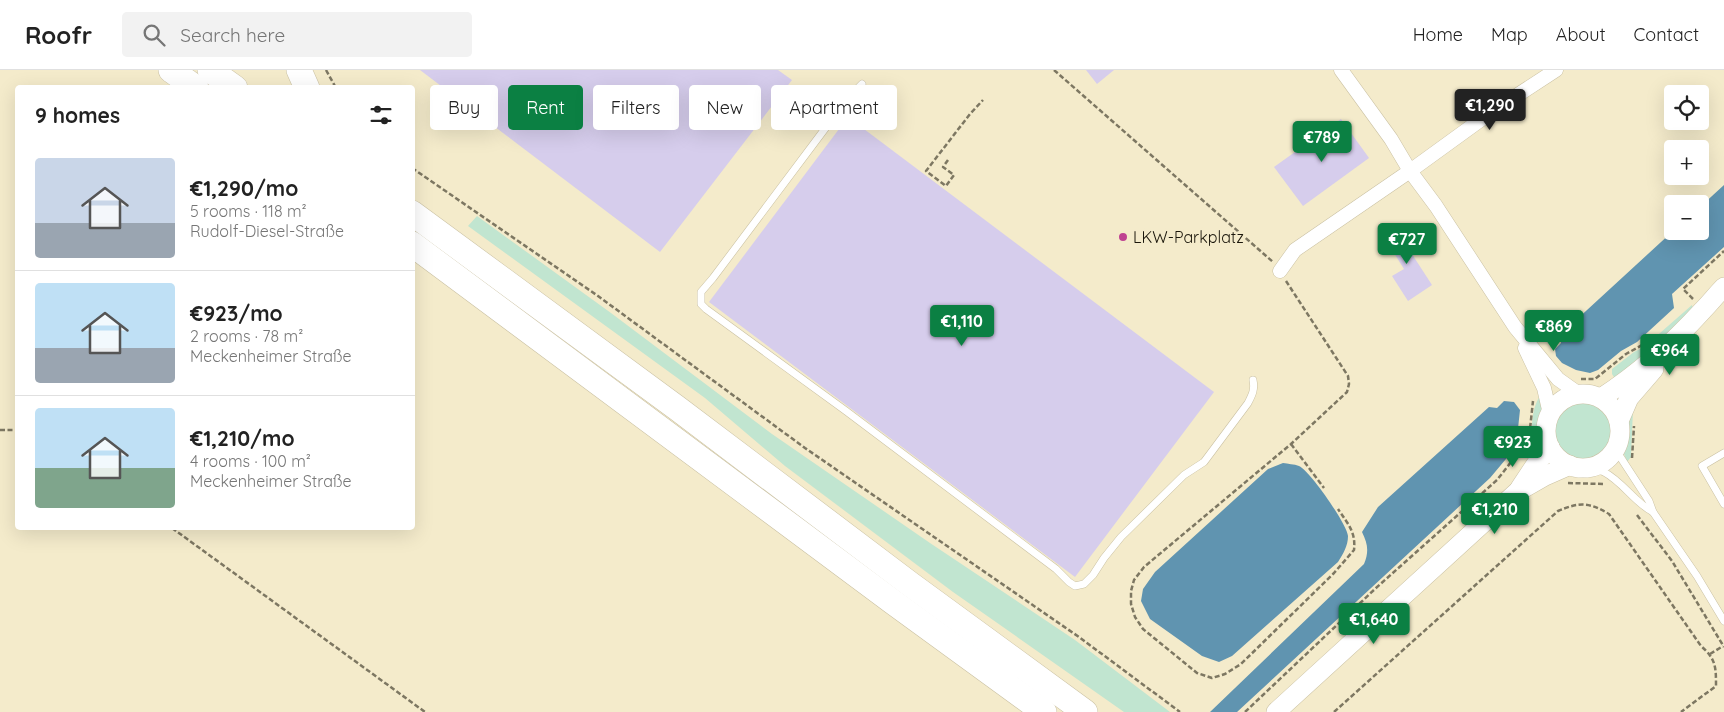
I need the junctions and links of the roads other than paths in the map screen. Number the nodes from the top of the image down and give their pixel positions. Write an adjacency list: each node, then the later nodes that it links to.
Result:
1 (171, 70): 7 (highway)
2 (210, 70): 8 (highway)
3 (299, 70): 9 (highway)
4 (1341, 70): 10 (street)
5 (1556, 70): 10 (street)
6 (862, 84): 18 (lane)
7 (192, 85)
8 (231, 85)
9 (306, 85)
10 (1410, 171): 14 (street); 17 (street)
11 (415, 200): 21 (highway)
12 (415, 215): 21 (highway)
13 (415, 246): 32 (highway)
14 (1280, 271)
15 (1724, 287): 20 (main road)
16 (1724, 307): 23 (main road)
17 (1515, 327): 19 (street); 22 (street)
18 (1253, 380)
19 (1578, 394): 20 (main road); 22 (main road)
20 (1601, 398): 23 (main road)
21 (677, 408): 33 (highway)
22 (1550, 414): 25 (main road)
23 (1627, 423): 24 (main road)
24 (1616, 447): 27 (main road); 30 (lane)
25 (1550, 448): 27 (main road); 28 (main road)
26 (1724, 453): 29 (lane)
27 (1577, 467): 28 (main road); 30 (lane)
28 (1517, 492): 34 (main road)
29 (1724, 504)
30 (1653, 512): 31 (lane)
31 (1724, 621)
32 (1044, 712)
33 (1085, 712)
34 (1276, 712)

